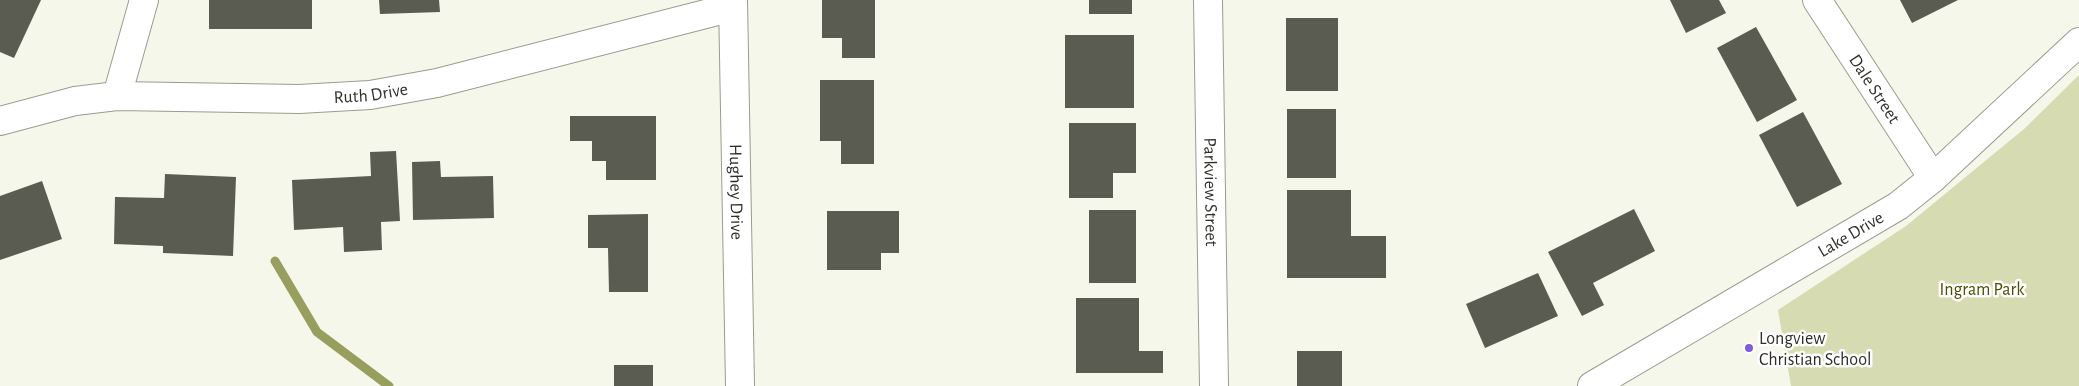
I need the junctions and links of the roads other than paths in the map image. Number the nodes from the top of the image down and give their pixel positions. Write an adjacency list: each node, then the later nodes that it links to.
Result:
1 (144, 0): 6 (street)
2 (1208, 0): 10 (street, Parkview Street)
3 (1817, 0): 8 (street, Dale Street)
4 (733, 3): 6 (street, Ruth Drive); 9 (street, Hughey Drive)
5 (2079, 42): 8 (street, Lake Drive)
6 (117, 96): 7 (street, Ruth Drive)
7 (0, 121)
8 (1933, 178): 11 (street, Lake Drive)
9 (740, 386)
10 (1214, 386)
11 (1592, 386)

